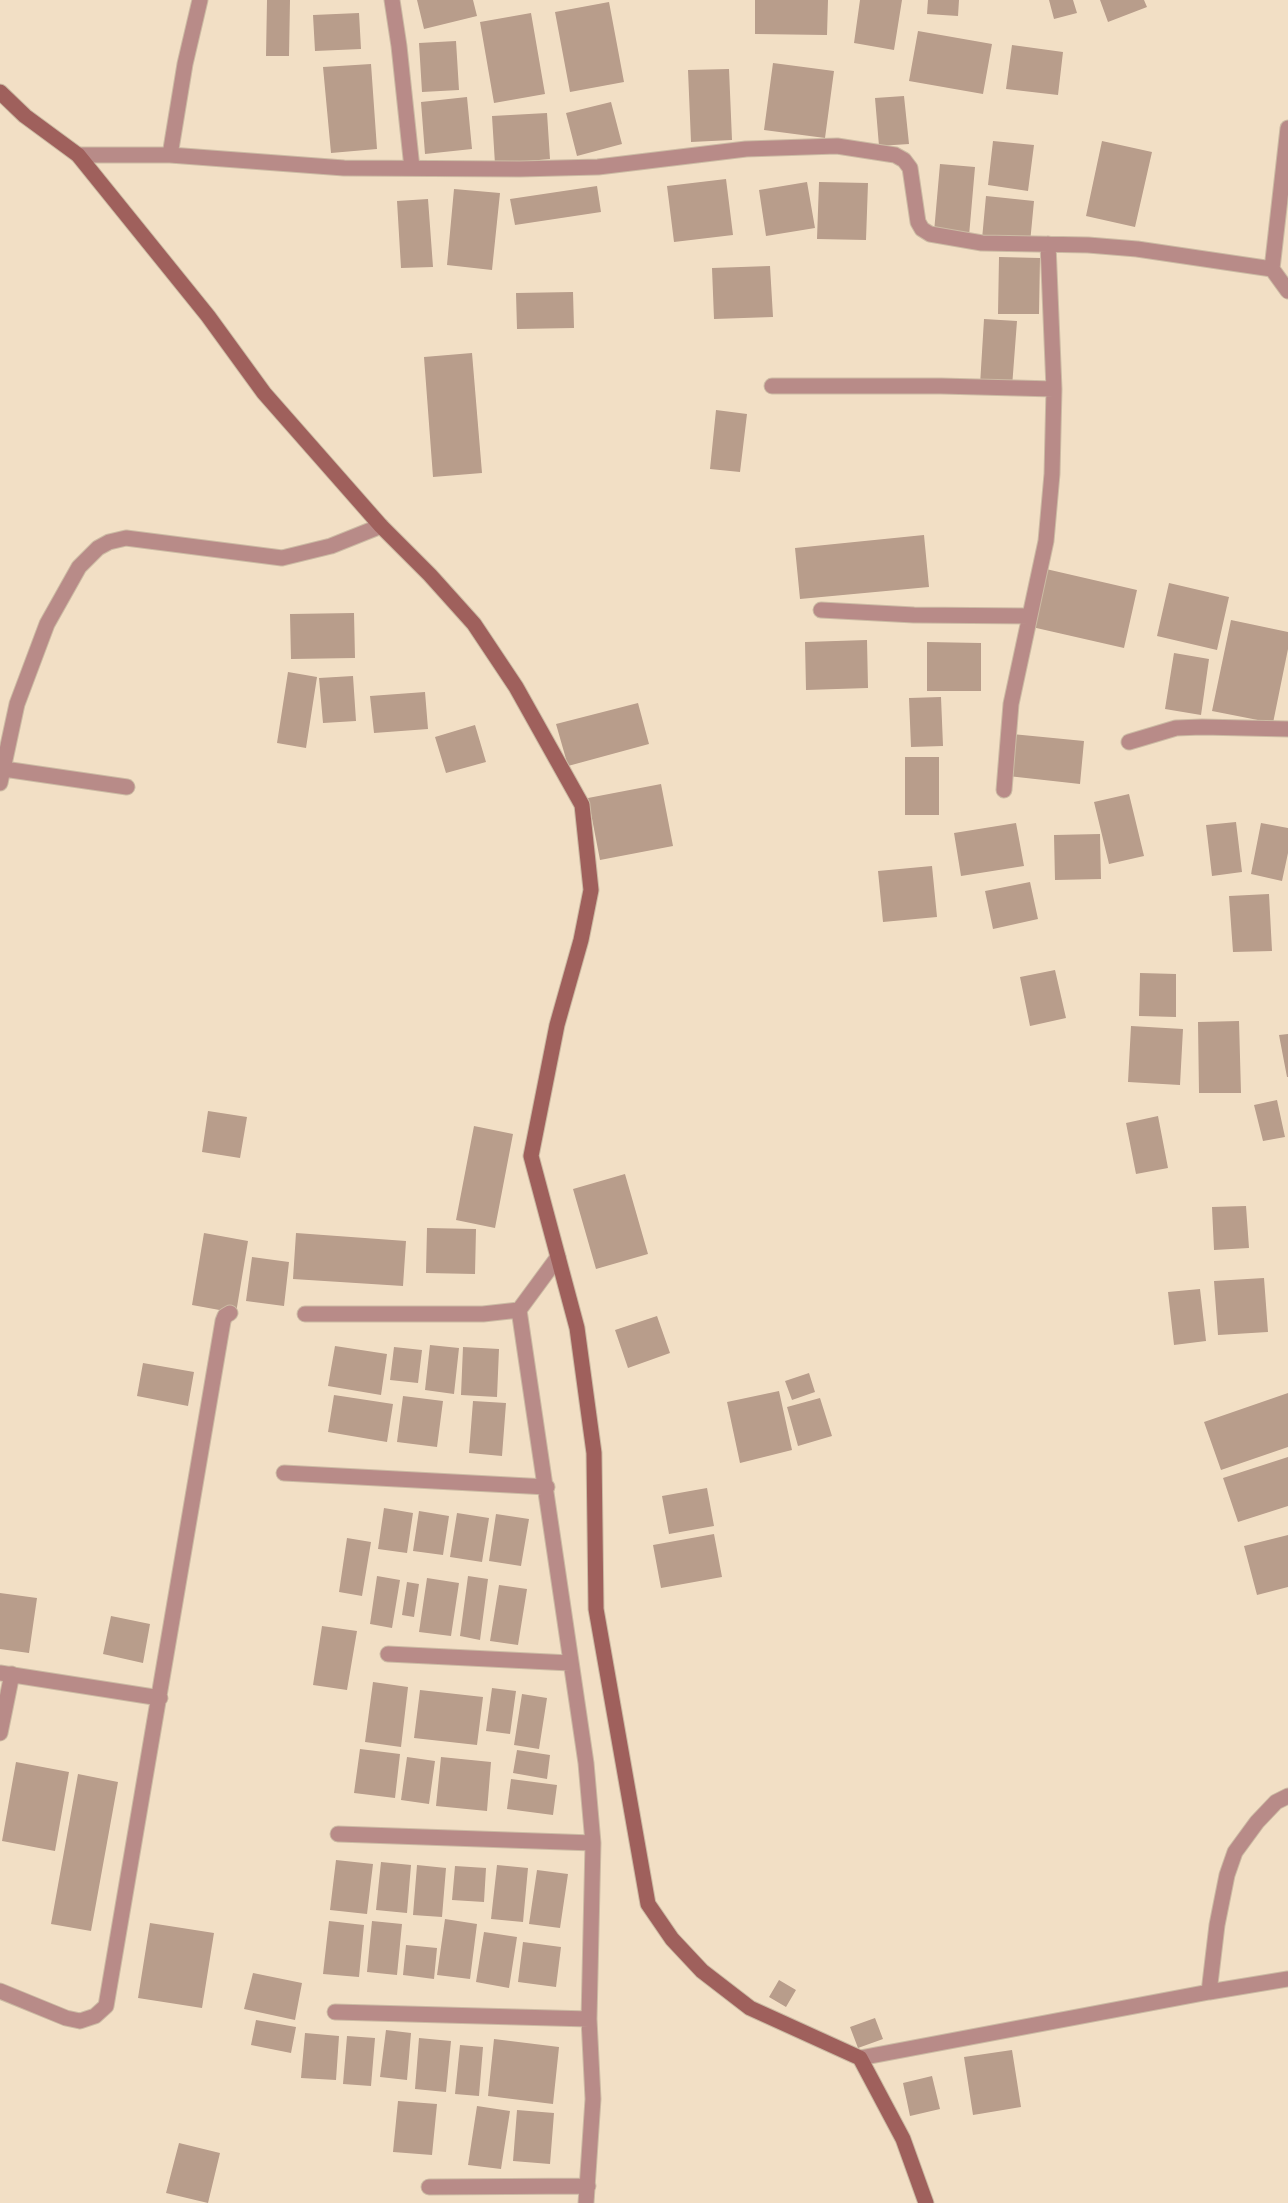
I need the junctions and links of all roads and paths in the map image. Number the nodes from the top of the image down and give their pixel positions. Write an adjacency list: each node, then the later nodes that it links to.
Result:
1 (200, 0): 6 (street)
2 (392, 0): 7 (street)
3 (0, 92): 5 (street)
4 (1288, 128): 9 (street)
5 (78, 155): 6 (street); 13 (street)
6 (170, 155): 7 (street)
7 (412, 168): 8 (street)
8 (1048, 244): 9 (street); 12 (street)
9 (1272, 269): 10 (street)
10 (1288, 291)
11 (772, 386): 12 (street)
12 (1054, 389): 15 (street)
13 (381, 526): 18 (street); 21 (street)
14 (821, 610): 15 (street)
15 (1030, 616): 20 (street)
16 (1288, 729): 17 (street)
17 (1129, 742)
18 (2, 776): 19 (street)
19 (127, 787)
20 (1004, 790)
21 (558, 1257): 22 (street); 40 (street)
22 (519, 1310): 24 (street); 26 (street)
23 (230, 1313): 30 (street)
24 (304, 1314)
25 (284, 1473): 26 (street)
26 (547, 1487): 28 (street)
27 (388, 1654): 28 (street)
28 (570, 1663): 34 (street)
29 (6, 1674): 30 (street); 31 (street)
30 (160, 1698): 36 (street)
31 (0, 1732)
32 (1288, 1796): 37 (street)
33 (338, 1834): 34 (street)
34 (593, 1843): 39 (street)
35 (1288, 1978): 37 (street)
36 (0, 1991)
37 (1209, 1992): 40 (street)
38 (335, 2012): 39 (street)
39 (589, 2019): 41 (street)
40 (860, 2058): 44 (street)
41 (588, 2186): 42 (street); 43 (street)
42 (429, 2187)
43 (586, 2203)
44 (926, 2203)

